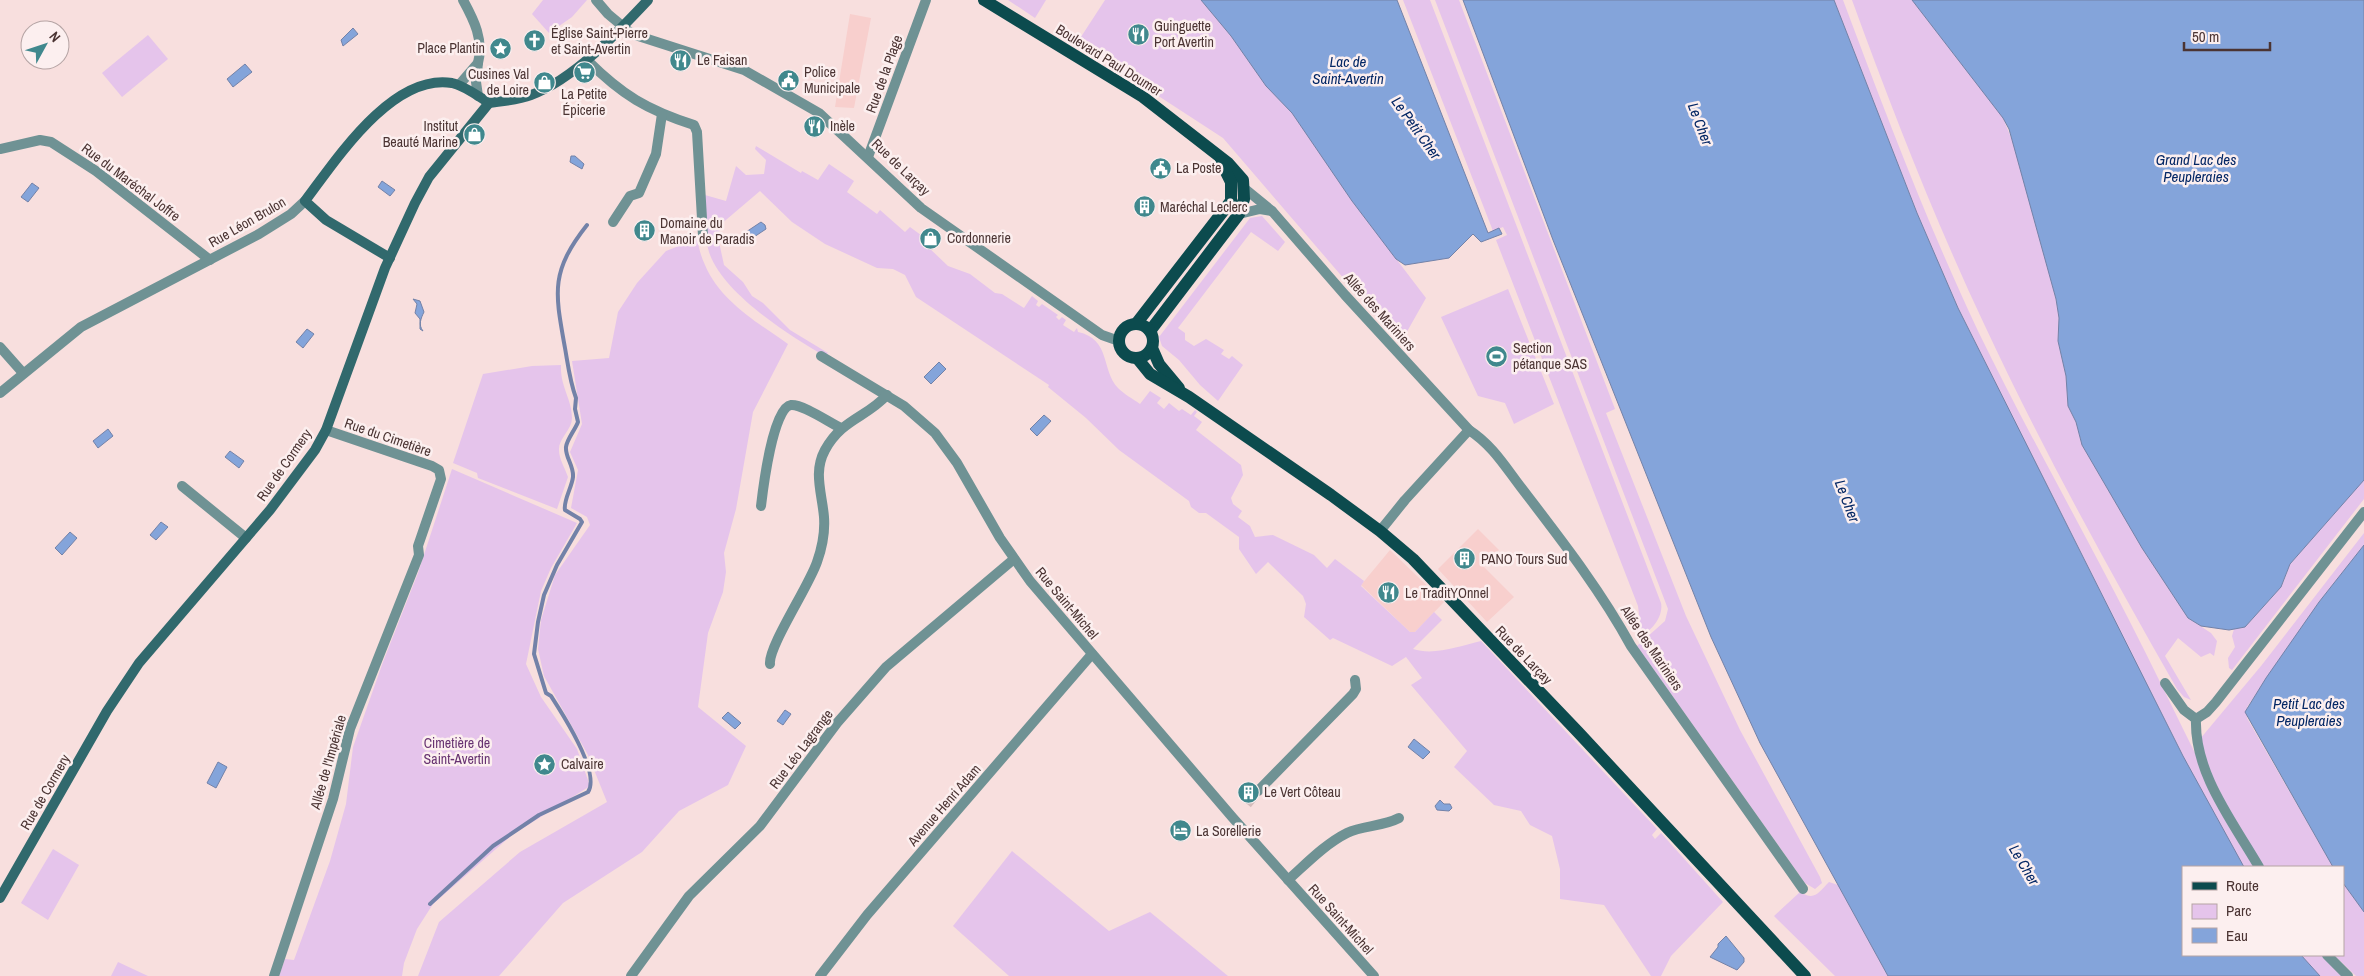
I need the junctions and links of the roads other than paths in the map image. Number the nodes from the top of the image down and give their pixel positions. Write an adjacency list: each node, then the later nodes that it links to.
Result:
1 (463, 0): 8 (street)
2 (596, 0): 6 (street, Rue de Larçay)
3 (648, 0): 6 (main road)
4 (926, 0): 15 (street, Rue de la Plage)
5 (984, 0): 14 (main road, Boulevard Paul Doumer)
6 (623, 27): 7 (main road); 15 (street, Rue de Larçay)
7 (587, 60): 11 (main road); 12 (street)
8 (478, 63): 9 (street); 10 (street)
9 (459, 85): 10 (main road, Rue Léon Brulon); 17 (main road, Rue Léon Brulon)
10 (478, 96): 11 (main road, Rue Léon Brulon)
11 (489, 103): 22 (main road, Rue de Cormery)
12 (662, 114): 20 (street); 21 (street)
13 (0, 149): 23 (street, Rue du Maréchal Joffre)
14 (1213, 152): 16 (main road, Boulevard Paul Doumer); 24 (main road)
15 (868, 157): 26 (street, Rue de Larçay)
16 (1244, 188): 18 (street, Allée des Mariniers); 19 (main road)
17 (305, 200): 22 (main road); 23 (street, Rue Léon Brulon)
18 (1272, 211): 19 (street); 37 (street, Allée des Mariniers)
19 (1239, 214): 25 (main road)
20 (613, 222)
21 (703, 236)
22 (390, 258): 36 (main road, Rue de Cormery)
23 (210, 260): 31 (street, Rue Léon Brulon)
24 (1136, 324): 25 (main road); 26 (main road)
25 (1150, 331): 28 (main road)
26 (1119, 341): 30 (main road)
27 (0, 348): 31 (street)
28 (1152, 348): 30 (main road); 34 (main road)
29 (821, 356): 33 (street, Rue Saint-Michel)
30 (1138, 358): 34 (main road)
31 (23, 373): 32 (street, Rue Léon Brulon)
32 (0, 393)
33 (887, 395): 35 (street); 44 (street, Rue Saint-Michel)
34 (1186, 395): 42 (main road, Rue de Larçay)
35 (841, 428): 40 (street); 46 (street)
36 (326, 430): 39 (street, Rue du Cimetière); 43 (main road, Rue de Cormery)
37 (1469, 430): 42 (street); 54 (street, Allée des Mariniers)
38 (182, 486): 43 (street)
39 (433, 500): 57 (street, Allée de l'Impériale)
40 (760, 506)
41 (2364, 512): 49 (street)
42 (1380, 531): 61 (main road, Rue de Larçay)
43 (246, 538): 55 (main road, Rue de Cormery)
44 (1014, 559): 45 (street, Rue Saint-Michel); 58 (street, Rue Léo Lagrange)
45 (1092, 654): 53 (street, Rue Saint-Michel); 59 (street, Avenue Henri Adam)
46 (770, 664)
47 (1355, 680): 50 (street)
48 (2165, 683): 49 (street)
49 (2196, 719): 52 (street)
50 (1258, 791)
51 (1399, 818): 53 (street, Rue Saint-Michel)
52 (2258, 866)
53 (1288, 880): 60 (street, Rue Saint-Michel)
54 (1804, 889)
55 (0, 898)
56 (2328, 956): 62 (street)
57 (274, 976)
58 (631, 976)
59 (820, 976)
60 (1374, 976)
61 (1805, 976)
62 (2348, 976)

